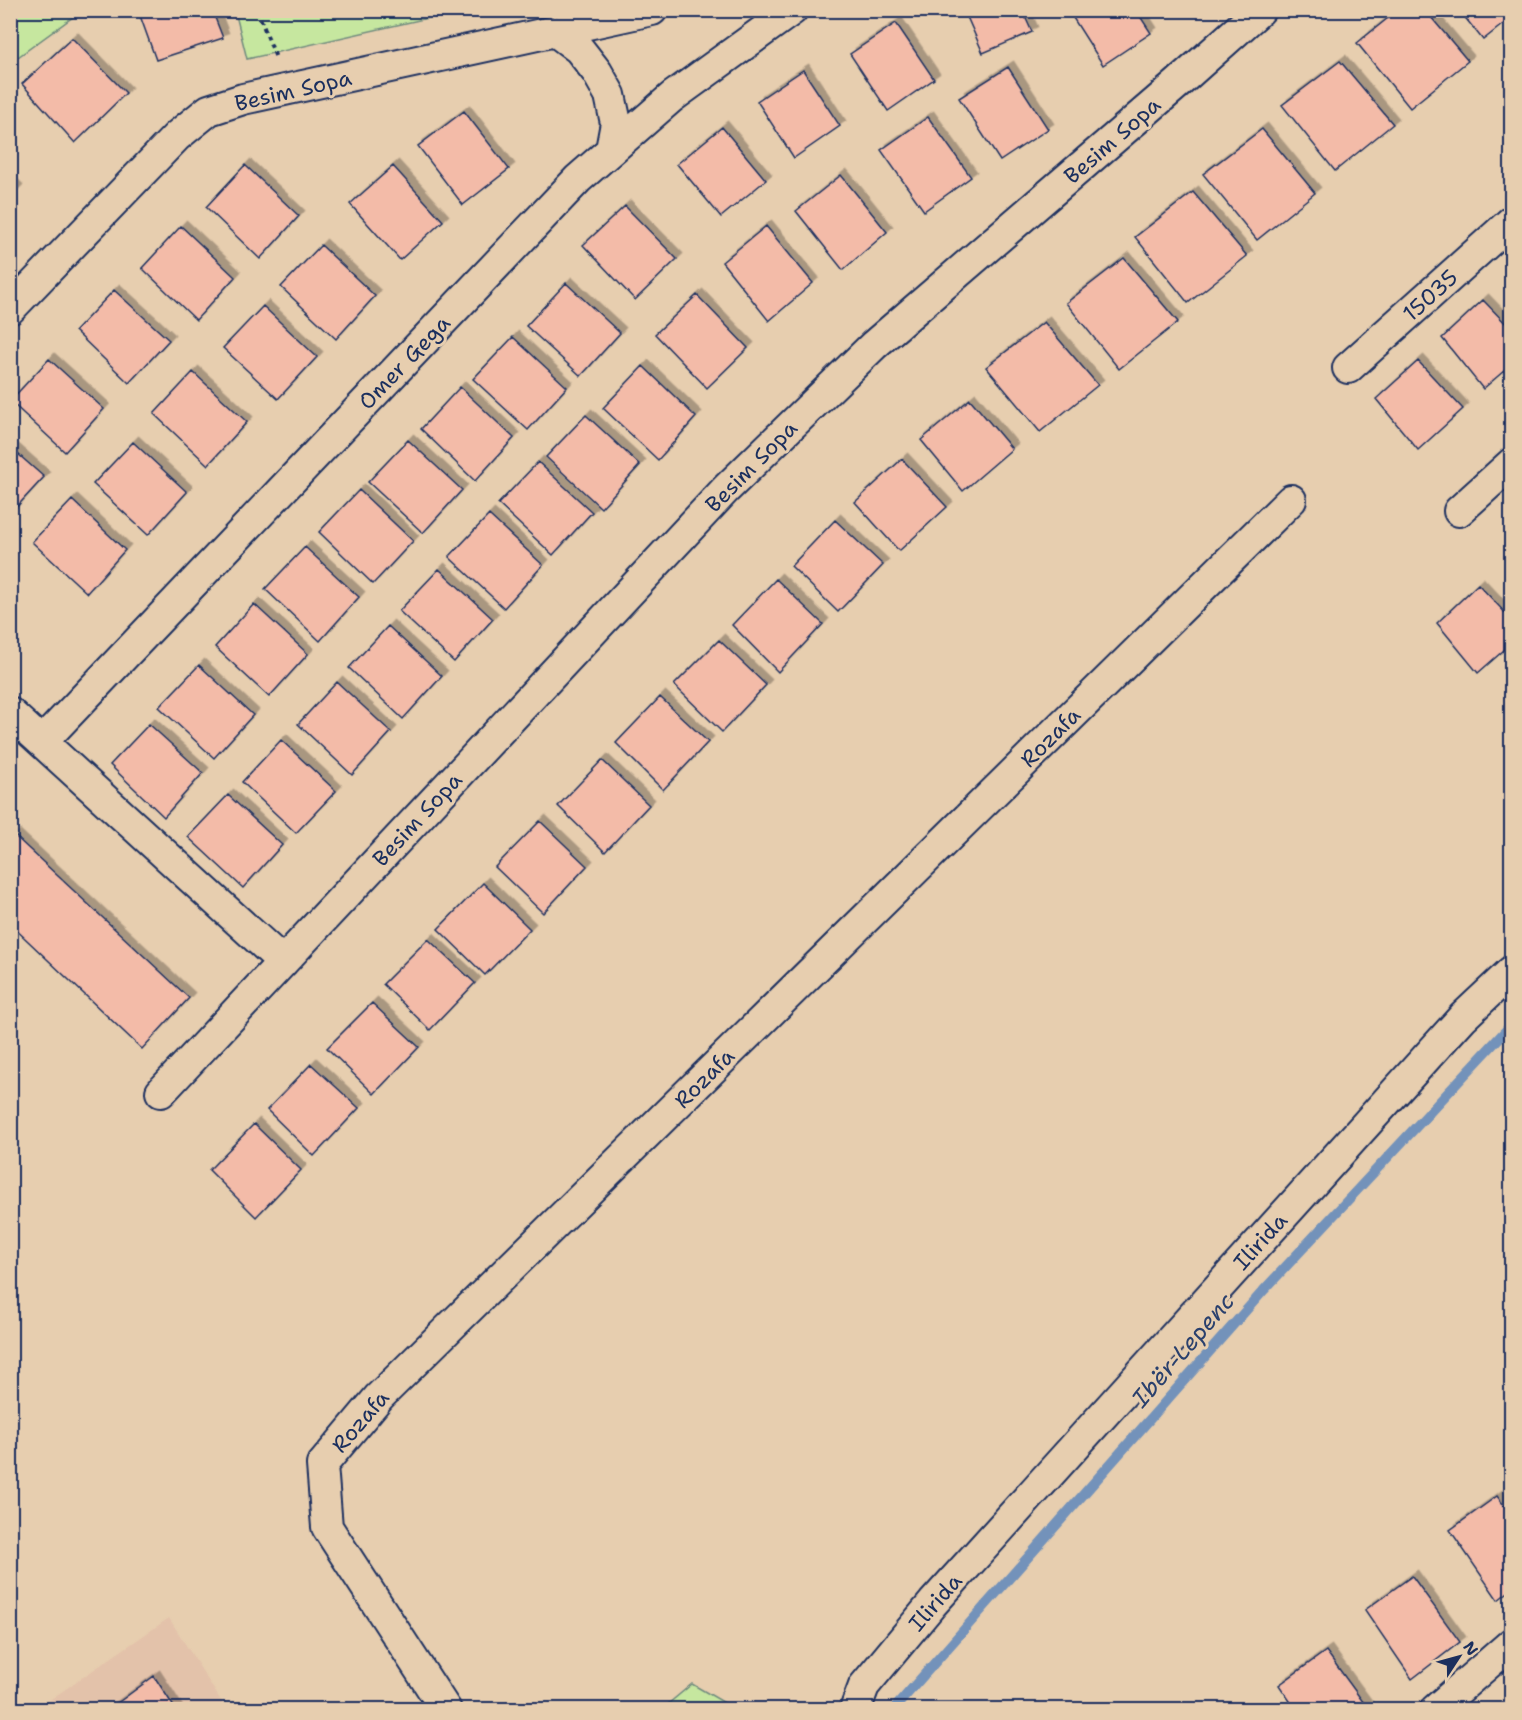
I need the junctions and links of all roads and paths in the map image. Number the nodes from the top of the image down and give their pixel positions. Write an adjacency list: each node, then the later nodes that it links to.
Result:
1 (257, 10): 6 (path)
2 (652, 10): 5 (street, Besim Sopa)
3 (792, 10): 7 (street, Omer Gega)
4 (1247, 17): 16 (street, Besim Sopa)
5 (555, 32): 6 (street, Besim Sopa); 7 (street)
6 (288, 90): 9 (street, Besim Sopa)
7 (610, 150): 15 (street, Omer Gega)
8 (1512, 221): 10 (street, 15035)
9 (10, 309)
10 (1348, 368)
11 (1512, 463): 13 (street)
12 (1291, 500): 20 (street, Rozafa)
13 (1459, 511)
14 (10, 713): 15 (street)
15 (42, 742): 16 (street)
16 (283, 962): 18 (street, Besim Sopa)
17 (1512, 971): 21 (street, Ilirida)
18 (161, 1092)
19 (1512, 1643): 22 (street)
20 (446, 1710)
21 (855, 1710)
22 (1435, 1710)

